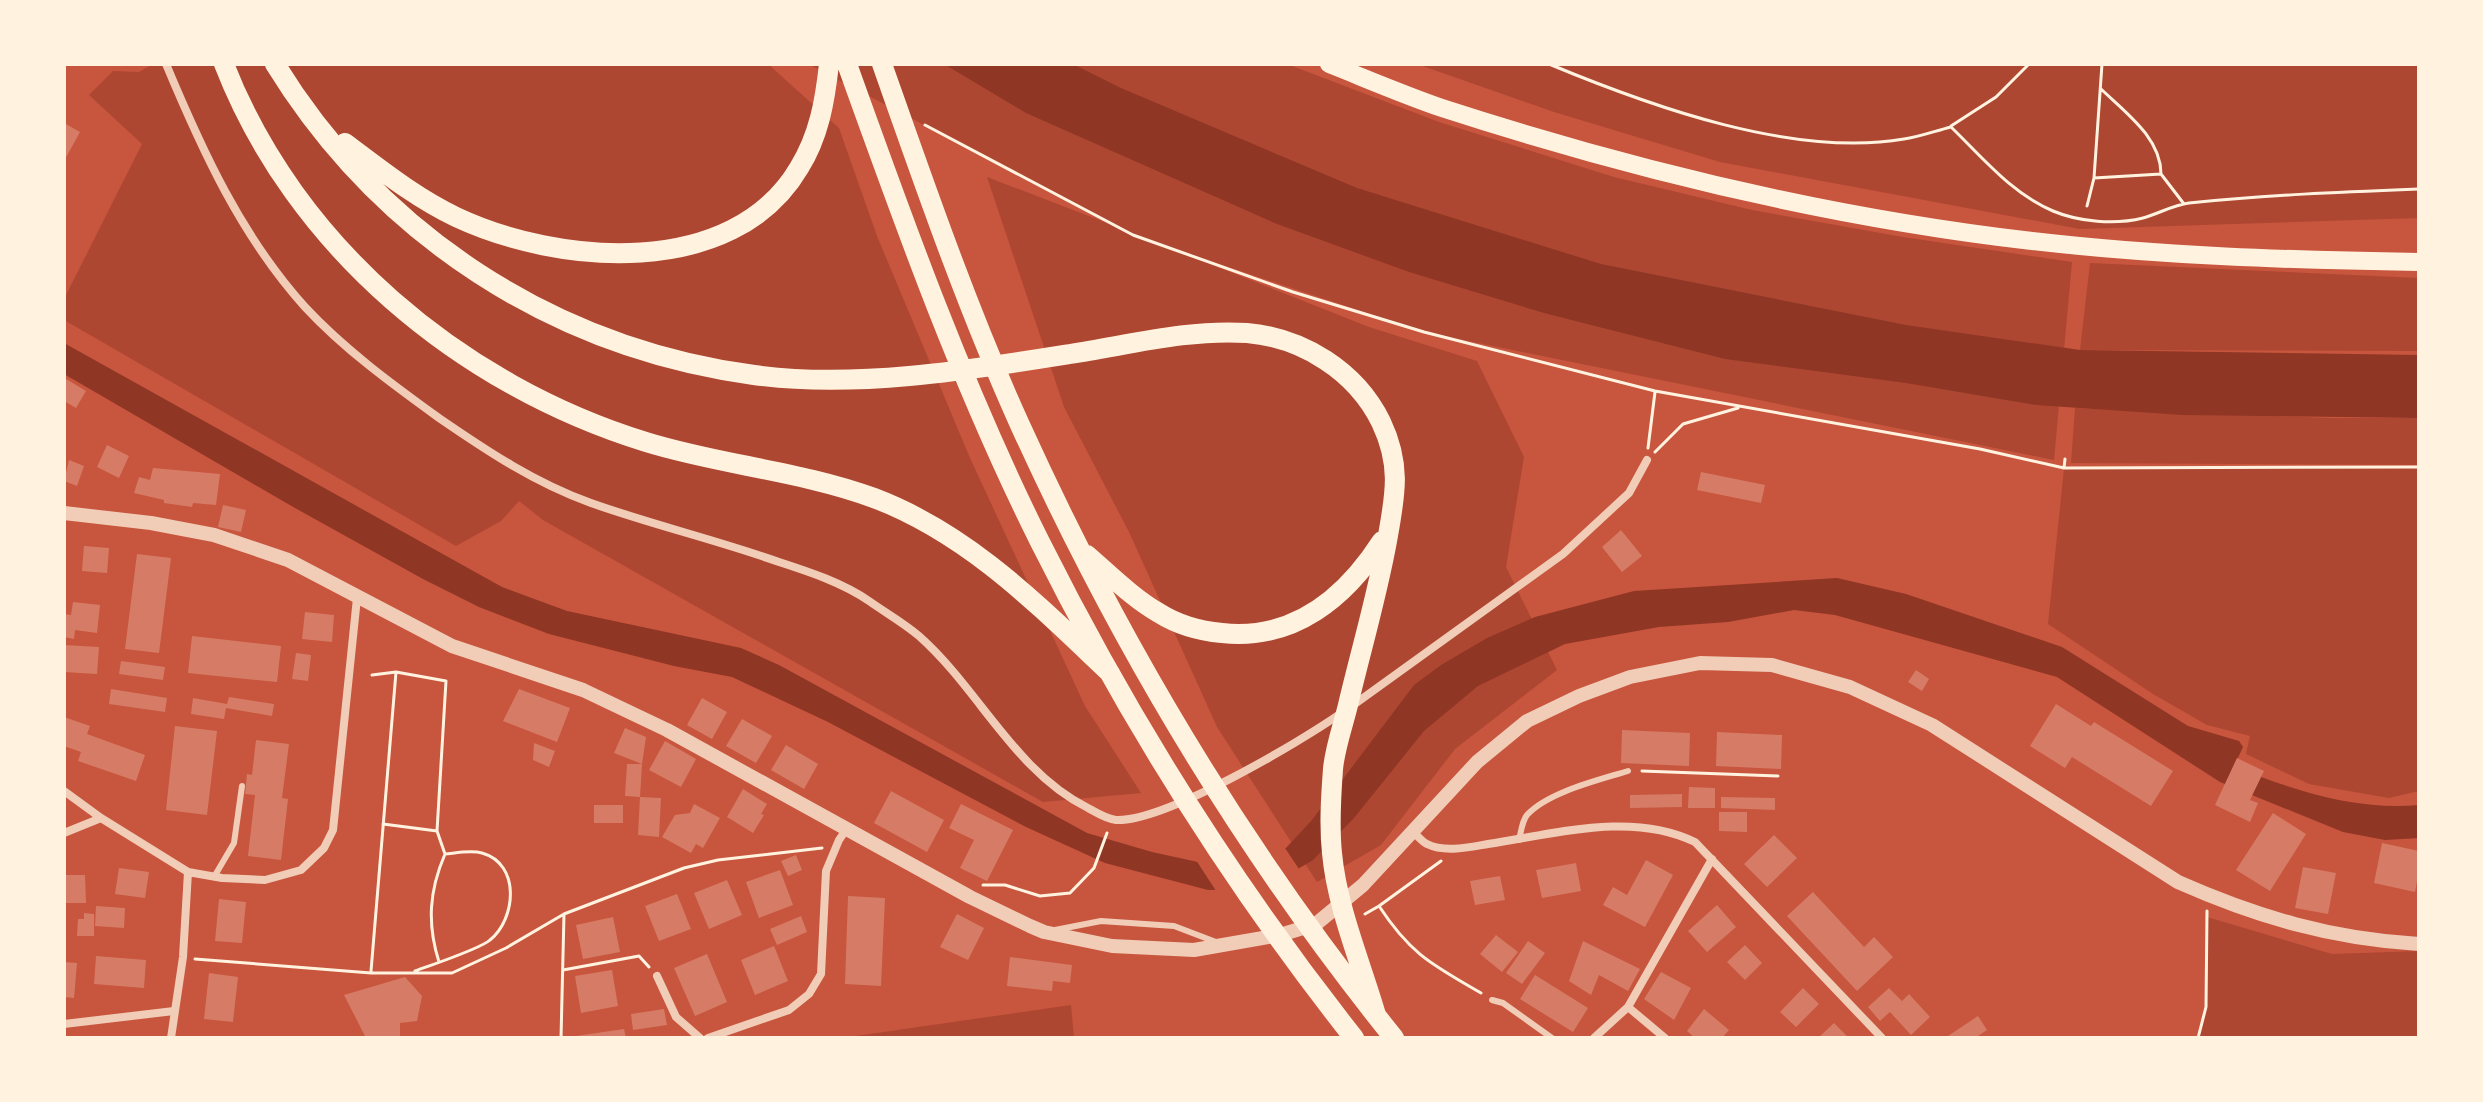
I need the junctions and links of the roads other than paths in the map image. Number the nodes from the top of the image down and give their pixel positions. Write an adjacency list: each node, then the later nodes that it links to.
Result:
1 (166, 64): 10 (street)
2 (224, 64): 15 (highway)
3 (275, 64): 8 (highway)
4 (829, 64): 8 (highway)
5 (847, 64): 15 (highway)
6 (882, 64): 13 (highway)
7 (1329, 64): 9 (main road)
8 (312, 117): 12 (highway)
9 (2419, 262)
10 (1647, 460)
11 (64, 513): 14 (street)
12 (1389, 530): 13 (highway); 31 (highway)
13 (1080, 549): 31 (highway)
14 (357, 598): 20 (street); 26 (street)
15 (1110, 673): 39 (highway)
16 (1628, 771): 23 (lane)
17 (242, 786): 26 (lane)
18 (64, 791): 19 (street)
19 (101, 818): 22 (street); 25 (street)
20 (846, 830): 27 (street); 38 (street)
21 (1413, 832): 23 (street); 28 (street); 29 (street)
22 (64, 833)
23 (1519, 840): 24 (street)
24 (1712, 859): 33 (street); 44 (street)
25 (188, 872): 26 (street); 34 (street)
26 (214, 877)
27 (1044, 932): 29 (street); 29 (lane)
28 (2419, 944)
29 (1223, 945)
30 (657, 976): 37 (street)
31 (1365, 994): 40 (highway)
32 (1492, 1000): 41 (lane)
33 (1628, 1007): 42 (street); 43 (street)
34 (174, 1011): 35 (street); 36 (street)
35 (64, 1024)
36 (171, 1038)
37 (700, 1038)
38 (708, 1038)
39 (1354, 1038)
40 (1394, 1038)
41 (1552, 1038)
42 (1594, 1038)
43 (1665, 1038)
44 (1882, 1038)

